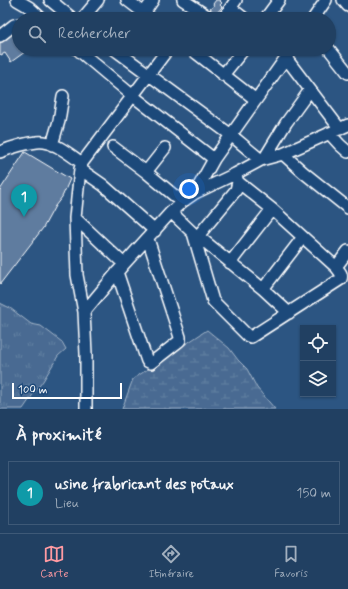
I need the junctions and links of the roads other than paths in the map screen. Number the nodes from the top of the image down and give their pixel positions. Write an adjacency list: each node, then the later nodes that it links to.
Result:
1 (16, 0): 10 (street)
2 (50, 0): 14 (street)
3 (98, 0): 15 (street)
4 (127, 0): 16 (street)
5 (153, 0): 17 (street)
6 (183, 0): 18 (street)
7 (279, 0): 20 (street)
8 (326, 0): 21 (street)
9 (343, 0): 12 (street)
10 (32, 3): 13 (street)
11 (234, 4): 19 (street)
12 (348, 6)
13 (38, 12)
14 (65, 12)
15 (88, 12)
16 (143, 12)
17 (149, 12)
18 (201, 12)
19 (228, 12)
20 (270, 12)
21 (318, 12)
22 (12, 27): 23 (street)
23 (0, 36)
24 (85, 56): 37 (street)
25 (124, 56): 33 (street)
26 (163, 56): 33 (street)
27 (202, 56): 34 (street)
28 (238, 56): 34 (street)
29 (286, 56): 38 (street)
30 (291, 56): 35 (street)
31 (335, 56): 32 (street)
32 (348, 73)
33 (149, 74): 37 (street); 41 (street)
34 (223, 75): 38 (street)
35 (310, 90): 39 (street); 49 (street)
36 (63, 96): 42 (street)
37 (133, 96): 48 (street); 50 (street)
38 (256, 100): 41 (street)
39 (344, 127): 40 (street)
40 (329, 133): 46 (street); 47 (street)
41 (231, 135): 48 (street); 49 (street)
42 (52, 145): 45 (street); 50 (street)
43 (113, 147): 51 (street)
44 (165, 148): 51 (street)
45 (0, 152)
46 (348, 152)
47 (283, 154): 49 (street); 55 (street)
48 (214, 159): 53 (street)
49 (262, 160): 52 (street)
50 (81, 166): 58 (street); 60 (street)
51 (146, 172): 54 (street)
52 (236, 178): 53 (street); 56 (street); 59 (street)
53 (195, 193): 54 (street)
54 (182, 202): 57 (street)
55 (348, 208)
56 (272, 209): 61 (street); 63 (street)
57 (171, 212): 59 (street); 60 (street)
58 (75, 218): 65 (street); 67 (street)
59 (195, 234): 63 (street); 68 (street)
60 (151, 235): 65 (street); 65 (street)
61 (303, 237): 64 (street); 66 (street)
62 (348, 251): 64 (street)
63 (230, 263): 66 (street)
64 (336, 267): 68 (street)
65 (121, 268): 67 (street)
66 (263, 289): 68 (street)
67 (84, 312): 69 (street)
68 (289, 313)
69 (86, 409)

